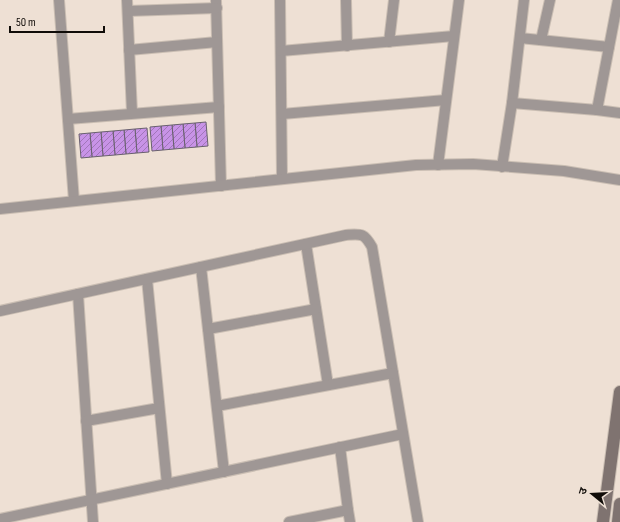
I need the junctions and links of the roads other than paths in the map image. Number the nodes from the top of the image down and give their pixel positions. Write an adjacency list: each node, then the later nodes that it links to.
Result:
1 (59, 0): 28 (street)
2 (127, 0): 11 (street)
3 (280, 0): 20 (street)
4 (346, 0): 17 (street)
5 (394, 0): 16 (street)
6 (459, 0): 12 (street)
7 (524, 0): 13 (street)
8 (550, 0): 14 (street)
9 (618, 0): 18 (street)
10 (216, 4): 11 (street); 15 (street)
11 (128, 11): 19 (street)
12 (454, 36): 16 (street); 21 (street)
13 (520, 38): 14 (street); 22 (street)
14 (541, 40): 18 (street)
15 (217, 42): 19 (street); 23 (street)
16 (389, 42): 17 (street)
17 (347, 46): 20 (street)
18 (609, 47): 24 (street)
19 (129, 50): 25 (street)
20 (281, 51): 27 (street)
21 (446, 100): 27 (street); 29 (street)
22 (512, 103): 24 (street); 30 (street)
23 (219, 107): 25 (street); 33 (street)
24 (597, 110): 26 (street)
25 (132, 113): 28 (street)
26 (620, 113)
27 (282, 114): 31 (street)
28 (68, 119): 34 (street)
29 (438, 165): 30 (street); 31 (street)
30 (502, 167): 32 (street)
31 (282, 179): 33 (street)
32 (620, 180)
33 (221, 186): 34 (street)
34 (74, 201): 35 (street)
35 (0, 208)
36 (306, 244): 37 (street); 40 (street); 43 (street)
37 (201, 267): 38 (street); 42 (street)
38 (147, 279): 39 (street); 47 (street)
39 (78, 294): 41 (street); 48 (street)
40 (316, 309): 42 (street); 44 (street)
41 (0, 311)
42 (208, 329): 46 (street)
43 (393, 373): 44 (street); 49 (street)
44 (328, 385): 46 (street)
45 (620, 392): 62 (street)
46 (217, 406): 51 (street)
47 (159, 408): 48 (street); 52 (street)
48 (86, 421): 53 (street)
49 (403, 434): 50 (street); 61 (street)
50 (340, 447): 51 (street); 55 (street)
51 (224, 472): 52 (street)
52 (167, 484): 53 (street)
53 (91, 500): 56 (street); 58 (street)
54 (620, 504): 63 (street)
55 (348, 510): 57 (street); 60 (street)
56 (0, 519)
57 (308, 520): 59 (street)
58 (93, 522)
59 (289, 522)
60 (350, 522)
61 (418, 522)
62 (603, 522)
63 (618, 522)

